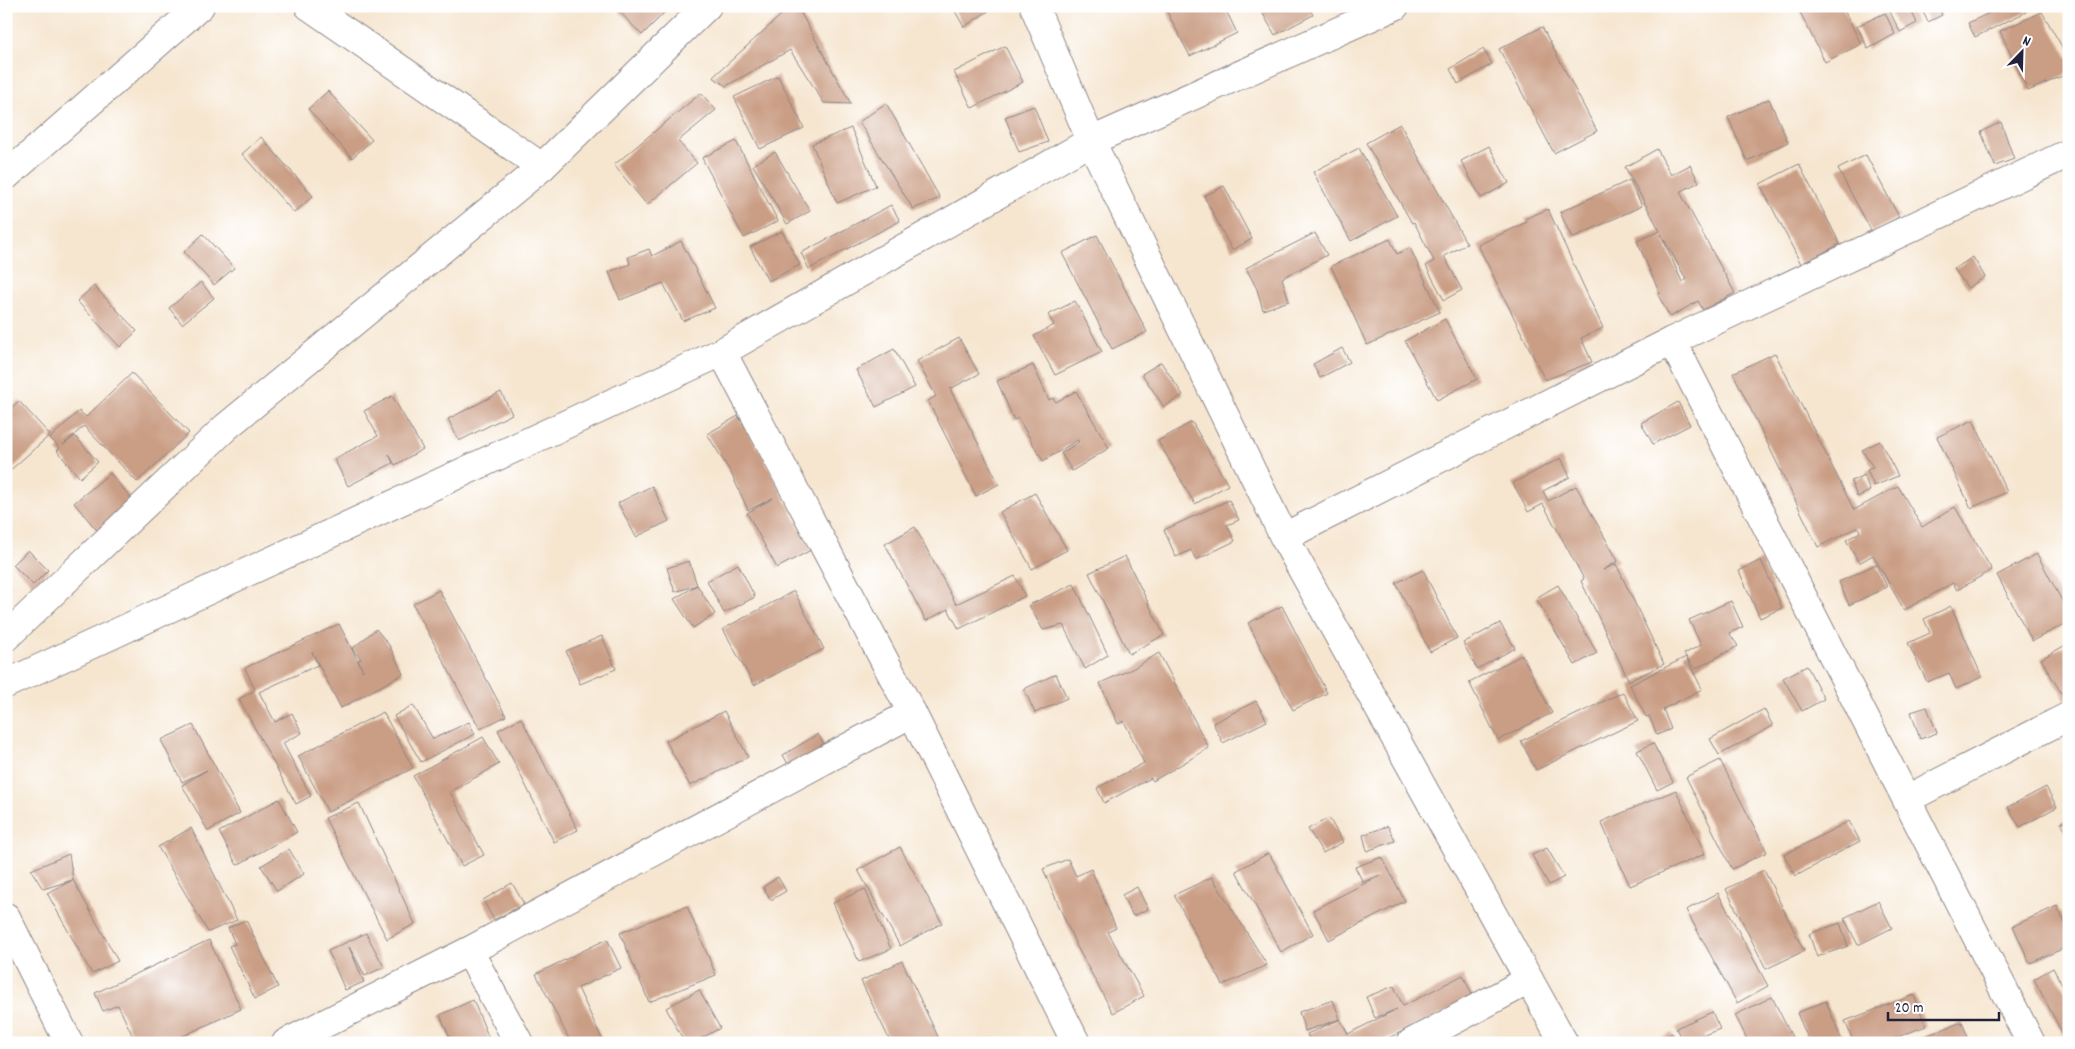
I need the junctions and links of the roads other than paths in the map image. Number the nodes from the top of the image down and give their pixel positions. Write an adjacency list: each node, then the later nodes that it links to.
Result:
1 (200, 6): 9 (street)
2 (310, 6): 8 (street)
3 (707, 6): 8 (street)
4 (1034, 6): 6 (street)
5 (1395, 6): 6 (street)
6 (1091, 141): 11 (street); 12 (street)
7 (2069, 153): 10 (street)
8 (542, 167): 13 (street)
9 (6, 176)
10 (1672, 341): 12 (street); 17 (street)
11 (722, 352): 14 (street); 15 (street)
12 (1284, 537): 20 (street)
13 (6, 637)
14 (6, 684)
15 (912, 713): 19 (street); 24 (street)
16 (2069, 716): 17 (street)
17 (1907, 799): 27 (street)
18 (6, 917): 21 (street)
19 (470, 951): 22 (street); 23 (street)
20 (1529, 980): 25 (street); 26 (street)
21 (69, 1043)
22 (286, 1043)
23 (519, 1043)
24 (1076, 1043)
25 (1411, 1043)
26 (1564, 1043)
27 (2031, 1043)

